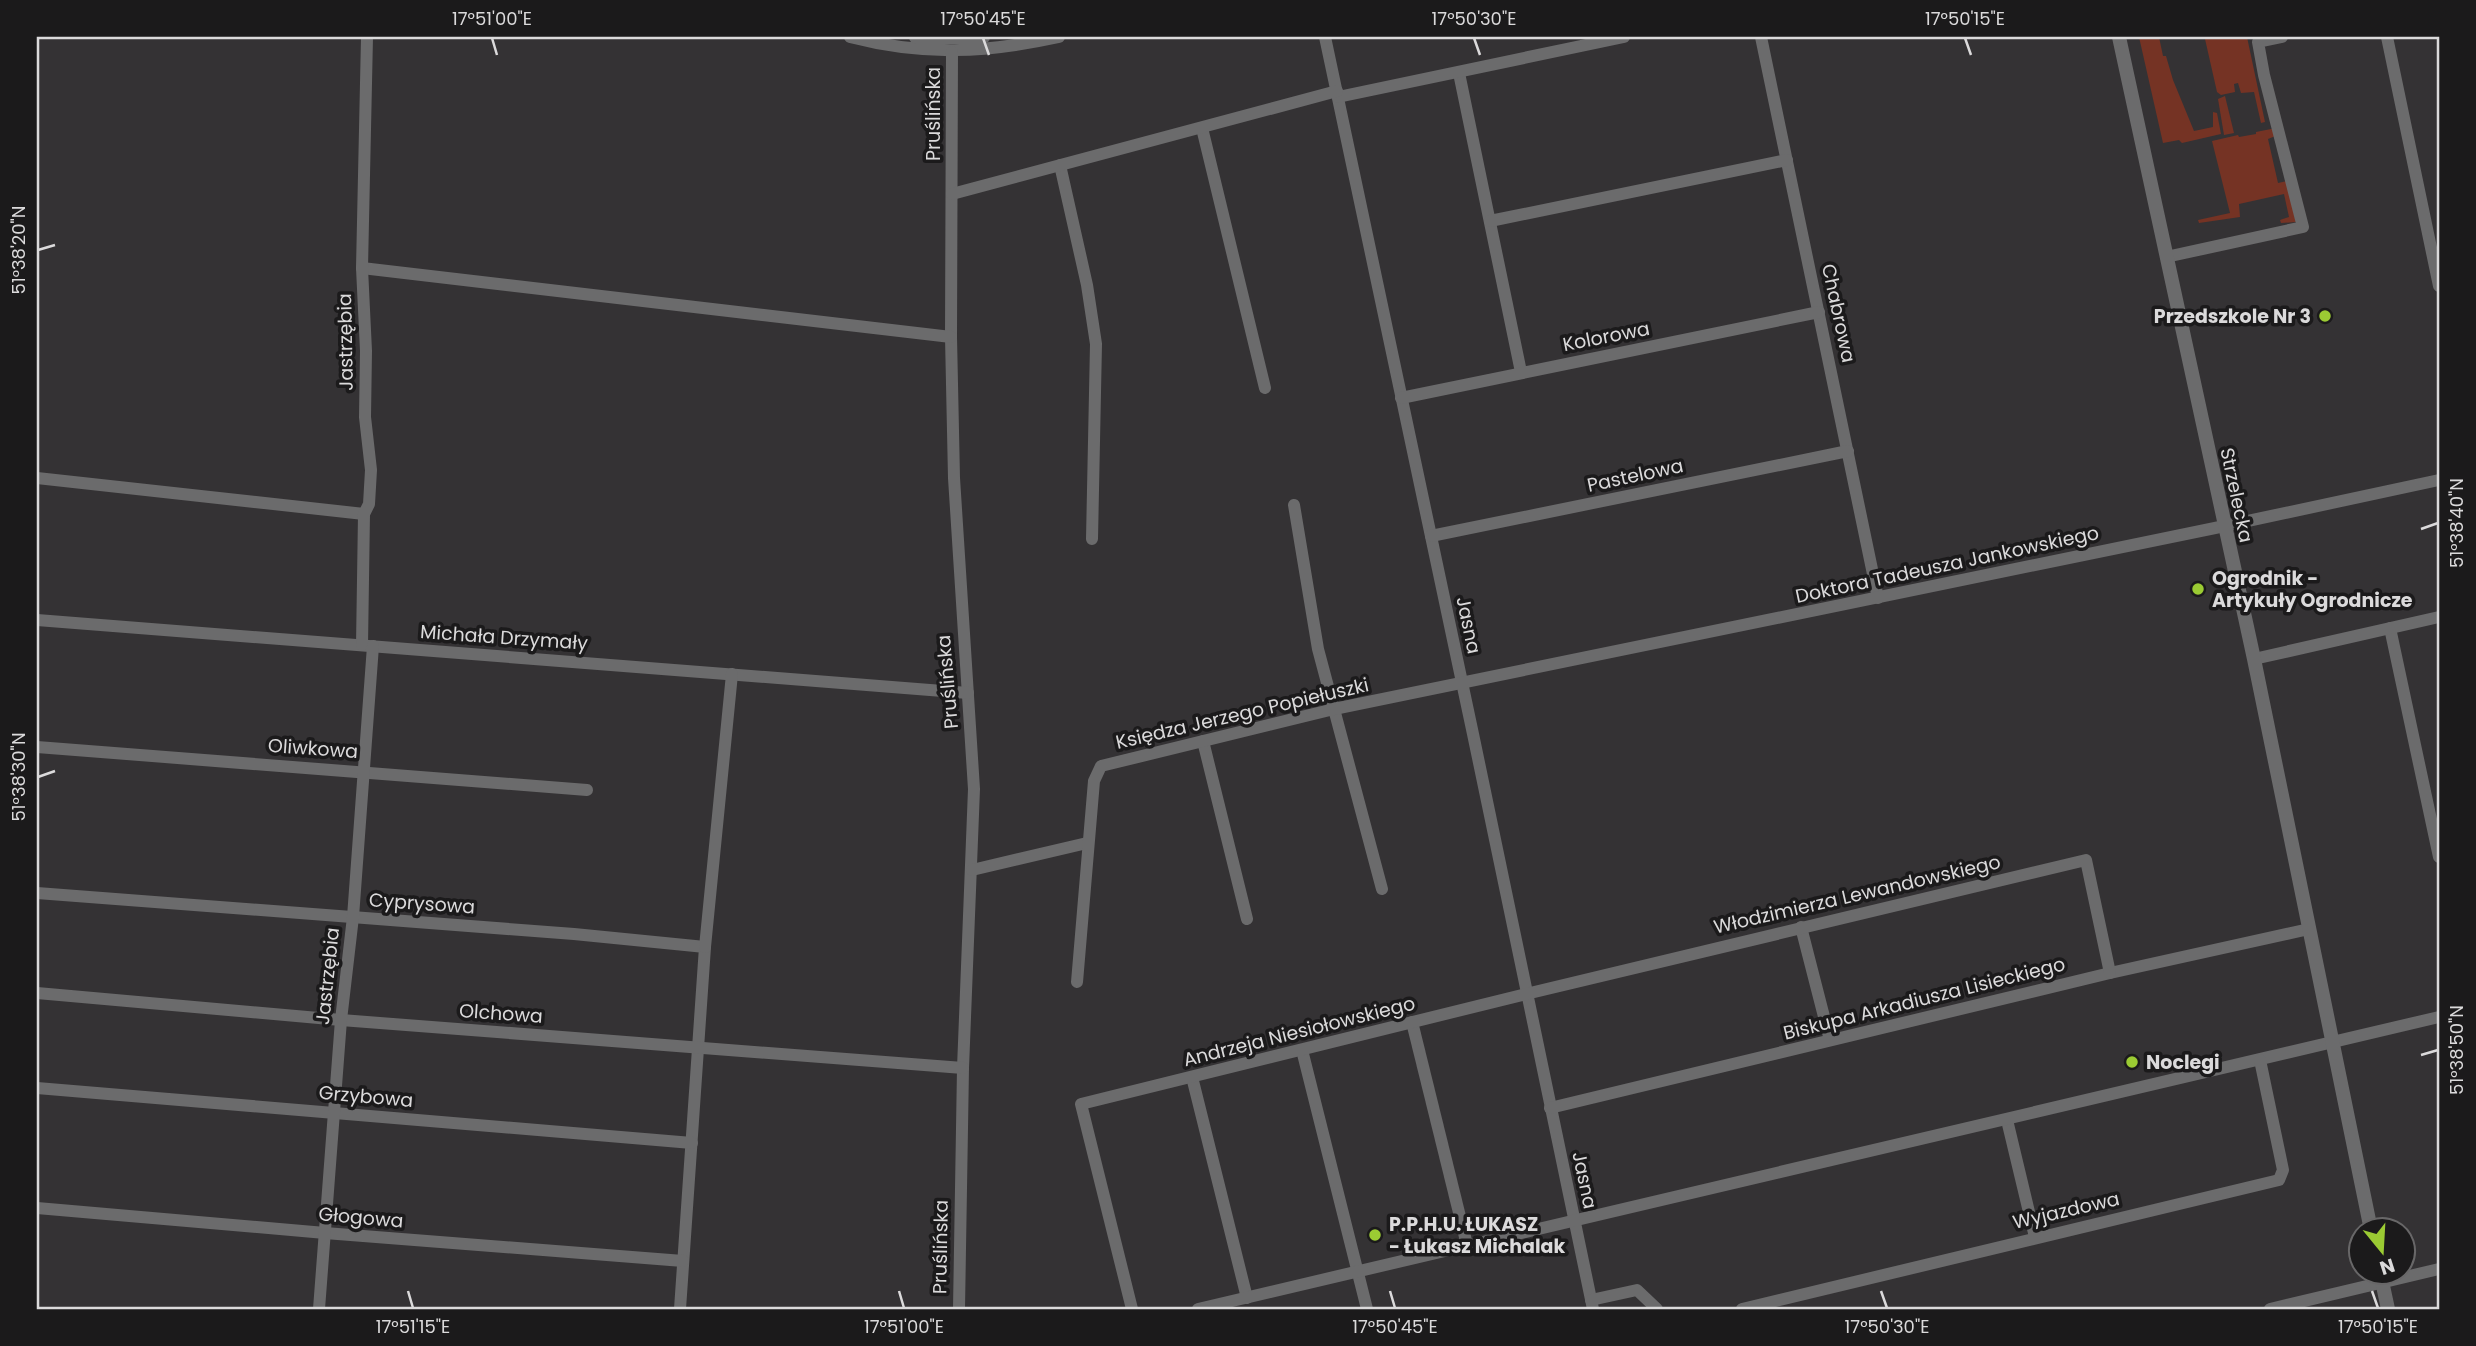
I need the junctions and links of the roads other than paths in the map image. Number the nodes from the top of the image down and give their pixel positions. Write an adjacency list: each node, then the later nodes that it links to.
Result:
1 (367, 37): 22 (street, Jastrzębia)
2 (850, 37): 13 (street)
3 (916, 37): 12 (street)
4 (983, 37): 12 (street)
5 (1059, 37): 13 (street)
6 (1325, 37): 15 (street, Jasna)
7 (1624, 37): 14 (street)
8 (1761, 37): 17 (street, Chabrowa)
9 (2119, 37): 21 (street, Strzelecka)
10 (2282, 37): 21 (street)
11 (2387, 37): 23 (street)
12 (961, 38)
13 (952, 52): 19 (street, Pruślińska)
14 (1459, 73): 15 (street); 20 (street)
15 (1337, 94): 16 (street); 28 (street, Jasna)
16 (1202, 128): 18 (street); 27 (street)
17 (1787, 160): 20 (street); 24 (street, Chabrowa)
18 (1060, 165): 19 (street); 36 (street)
19 (952, 194): 25 (street, Pruślińska)
20 (1490, 220): 26 (street)
21 (2166, 257): 34 (street, Strzelecka)
22 (362, 268): 25 (street); 33 (street, Jastrzębia)
23 (2439, 286)
24 (1819, 312): 26 (street, Kolorowa); 29 (street, Chabrowa)
25 (951, 337): 45 (street, Pruślińska)
26 (1521, 372): 28 (street, Kolorowa)
27 (1265, 388)
28 (1401, 398): 35 (street, Jasna)
29 (1848, 451): 35 (street, Pastelowa); 37 (street, Chabrowa)
30 (37, 478): 33 (street)
31 (2439, 480): 34 (street, Doktora Tadeusza Jankowskiego)
32 (1294, 505): 46 (street)
33 (364, 514): 41 (street, Jastrzębia)
34 (2224, 527): 37 (street, Doktora Tadeusza Jankowskiego); 42 (street, Strzelecka)
35 (1431, 536): 44 (street, Jasna)
36 (1092, 539)
37 (1878, 598): 44 (street, Doktora Tadeusza Jankowskiego)
38 (2439, 617): 40 (street)
39 (37, 620): 41 (street, Michała Drzymały)
40 (2390, 628): 42 (street); 52 (street)
41 (367, 646): 43 (street, Michała Drzymały); 49 (street, Jastrzębia)
42 (2254, 659): 59 (street, Strzelecka)
43 (732, 674): 45 (street, Michała Drzymały); 60 (street)
44 (1462, 683): 46 (street, Księdza Jerzego Popiełuszki); 64 (street, Jasna)
45 (968, 693): 53 (street, Pruślińska)
46 (1334, 709): 47 (street, Księdza Jerzego Popiełuszki); 54 (street)
47 (1203, 741): 51 (street, Księdza Jerzego Popiełuszki); 57 (street)
48 (37, 747): 49 (street, Oliwkowa)
49 (362, 771): 50 (street, Oliwkowa); 56 (street, Jastrzębia)
50 (587, 790)
51 (1087, 843): 53 (street); 62 (street)
52 (2439, 857)
53 (972, 870): 73 (street, Pruślińska)
54 (1382, 888)
55 (37, 893): 56 (street, Cyprysowa)
56 (353, 917): 60 (street, Cyprysowa); 66 (street, Jastrzębia)
57 (1247, 919)
58 (1801, 927): 61 (street, Włodzimierza Lewandowskiego); 64 (street, Włodzimierza Lewandowskiego); 68 (street)
59 (2309, 929): 61 (street, Biskupa Arkadiusza Lisieckiego); 69 (street, Strzelecka)
60 (705, 947): 70 (street)
61 (2110, 972): 68 (street, Biskupa Arkadiusza Lisieckiego)
62 (1077, 982)
63 (37, 993): 66 (street, Olchowa)
64 (1526, 994): 67 (street, Andrzeja Niesiołowskiego); 76 (street, Jasna)
65 (2439, 1017): 69 (street)
66 (341, 1020): 70 (street, Olchowa); 77 (street, Jastrzębia)
67 (1412, 1022): 71 (street, Andrzeja Niesiołowskiego); 85 (street)
68 (1830, 1040): 76 (street, Biskupa Arkadiusza Lisieckiego)
69 (2333, 1043): 72 (street); 81 (street, Strzelecka)
70 (699, 1047): 73 (street, Olchowa); 79 (street)
71 (1302, 1050): 74 (street, Andrzeja Niesiołowskiego); 88 (street)
72 (2260, 1060): 78 (street); 84 (street, Wyjazdowa)
73 (963, 1068): 96 (street, Pruślińska)
74 (1192, 1077): 92 (street); 97 (street, Andrzeja Niesiołowskiego)
75 (37, 1087): 77 (street, Grzybowa)
76 (1550, 1108): 82 (street, Jasna)
77 (334, 1112): 79 (street, Grzybowa); 83 (street, Jastrzębia)
78 (2007, 1120): 82 (street); 84 (street)
79 (692, 1143): 86 (street)
80 (37, 1208): 83 (street, Głogowa)
81 (2368, 1216)
82 (1574, 1222): 85 (street); 93 (street, Jasna)
83 (325, 1233): 86 (street, Głogowa); 94 (street, Jastrzębia)
84 (2035, 1237): 101 (street, Wyjazdowa)
85 (1467, 1245): 88 (street)
86 (683, 1261): 95 (street)
87 (2439, 1269): 89 (street)
88 (1358, 1271): 92 (street); 99 (street)
89 (2416, 1272)
90 (2350, 1286): 102 (street)
91 (2383, 1286): 103 (street)
92 (1247, 1298): 98 (street)
93 (1592, 1304): 100 (street)
94 (318, 1309)
95 (680, 1309)
96 (958, 1309)
97 (1132, 1309)
98 (1198, 1309)
99 (1367, 1309)
100 (1657, 1309)
101 (1742, 1309)
102 (2270, 1309)
103 (2388, 1309)

